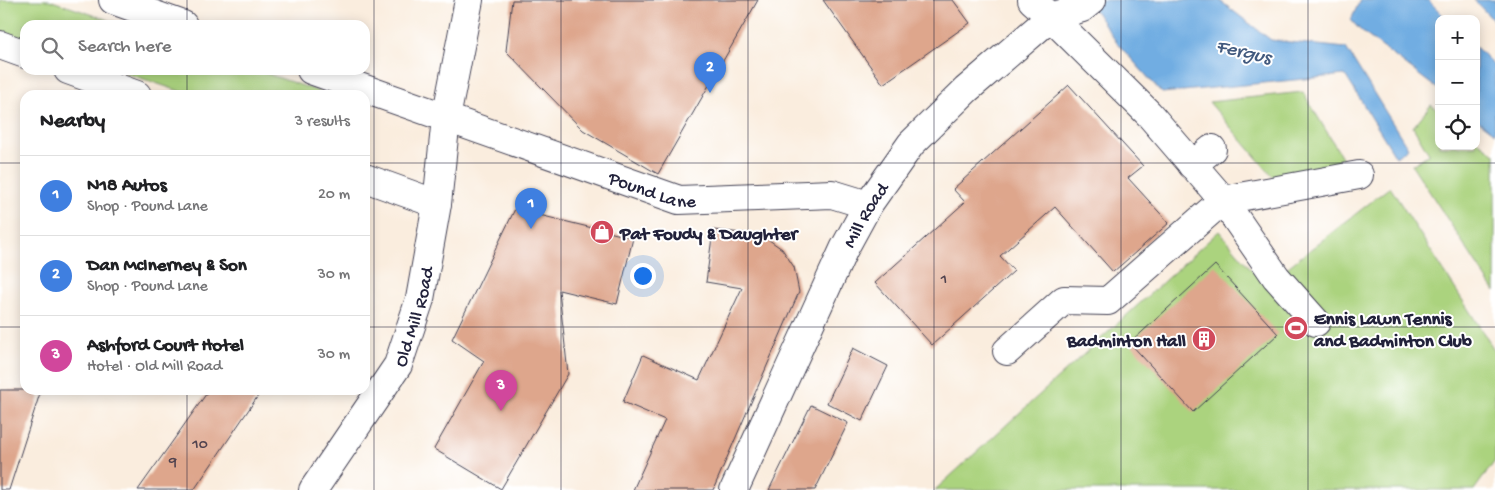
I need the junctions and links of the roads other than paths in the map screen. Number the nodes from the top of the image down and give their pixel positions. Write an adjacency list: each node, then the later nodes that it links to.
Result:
1 (112, 0): 5 (street)
2 (469, 0): 13 (street, Old Mill Road)
3 (1087, 4): 4 (street, Mill Road)
4 (1041, 9): 16 (street); 18 (street, Mill Road)
5 (169, 20)
6 (0, 45): 7 (street)
7 (20, 52)
8 (82, 75): 10 (street)
9 (325, 75): 11 (street, Pound Lane)
10 (123, 90)
11 (367, 90)
12 (370, 91): 13 (street, Pound Lane)
13 (446, 118): 17 (street, Old Mill Road); 18 (street, Pound Lane)
14 (1359, 175): 16 (street)
15 (370, 180): 17 (street)
16 (1223, 200): 19 (street); 20 (street)
17 (438, 204): 21 (street, Old Mill Road)
18 (868, 206): 22 (street, Mill Road)
19 (1316, 322)
20 (1007, 351)
21 (313, 490)
22 (734, 490)

